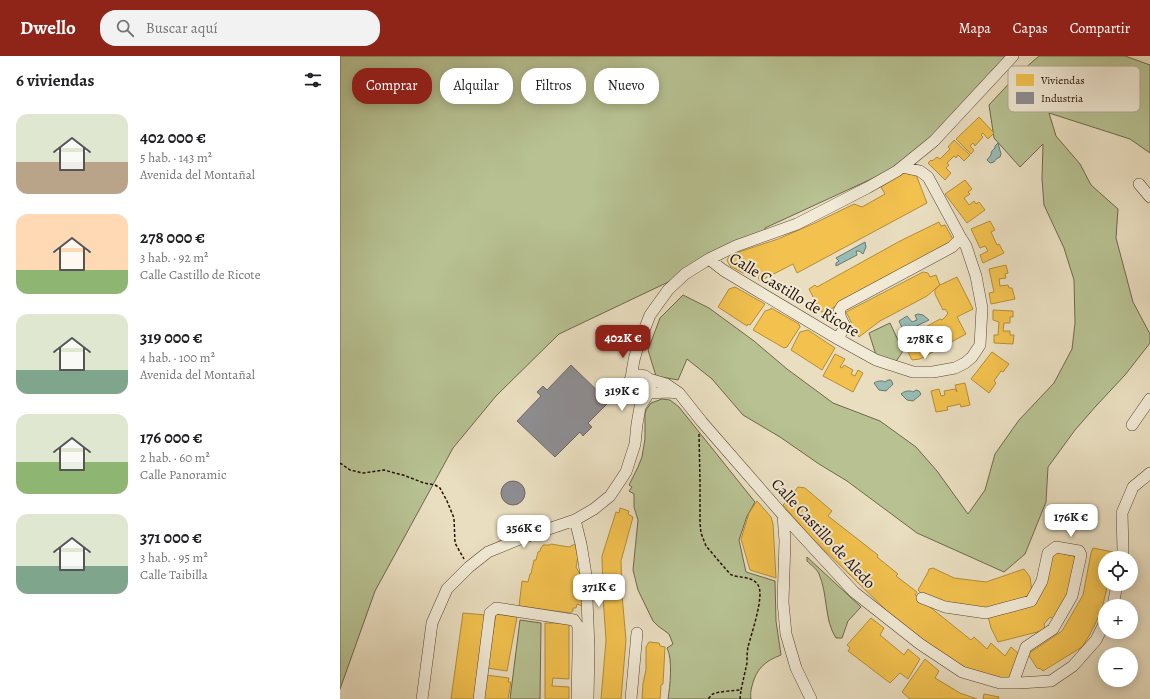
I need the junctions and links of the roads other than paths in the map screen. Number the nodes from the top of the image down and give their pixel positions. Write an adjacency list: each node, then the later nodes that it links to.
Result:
1 (1013, 56): 2 (street)
2 (902, 167): 5 (street, Calle Castillo de Ricote); 6 (street)
3 (1139, 184): 4 (street)
4 (1150, 197)
5 (961, 238): 7 (street); 7 (street, Calle Castillo de Ricote)
6 (709, 259): 7 (street, Calle Castillo de Ricote); 8 (street)
7 (838, 339)
8 (638, 346): 9 (street); 10 (street)
9 (631, 378): 10 (street); 13 (street)
10 (647, 378): 11 (street, Calle Castillo de Aledo); 12 (street)
11 (679, 393): 12 (street); 18 (street, Calle Castillo de Aledo)
12 (648, 394): 13 (street); 15 (street)
13 (631, 395): 15 (street)
14 (1150, 399): 16 (street)
15 (637, 424): 19 (street)
16 (1132, 425)
17 (1150, 473): 20 (street)
18 (783, 515): 24 (street, Calle Castillo de Aledo); 30 (street)
19 (575, 520): 25 (street); 28 (street)
20 (1123, 551)
21 (922, 598): 24 (street)
22 (637, 633): 29 (street)
23 (1098, 636): 24 (street, Calle Castillo de Aledo)
24 (1013, 683)
25 (422, 699)
26 (479, 699): 27 (street)
27 (577, 699)
28 (588, 699)
29 (631, 699)
30 (811, 699)

